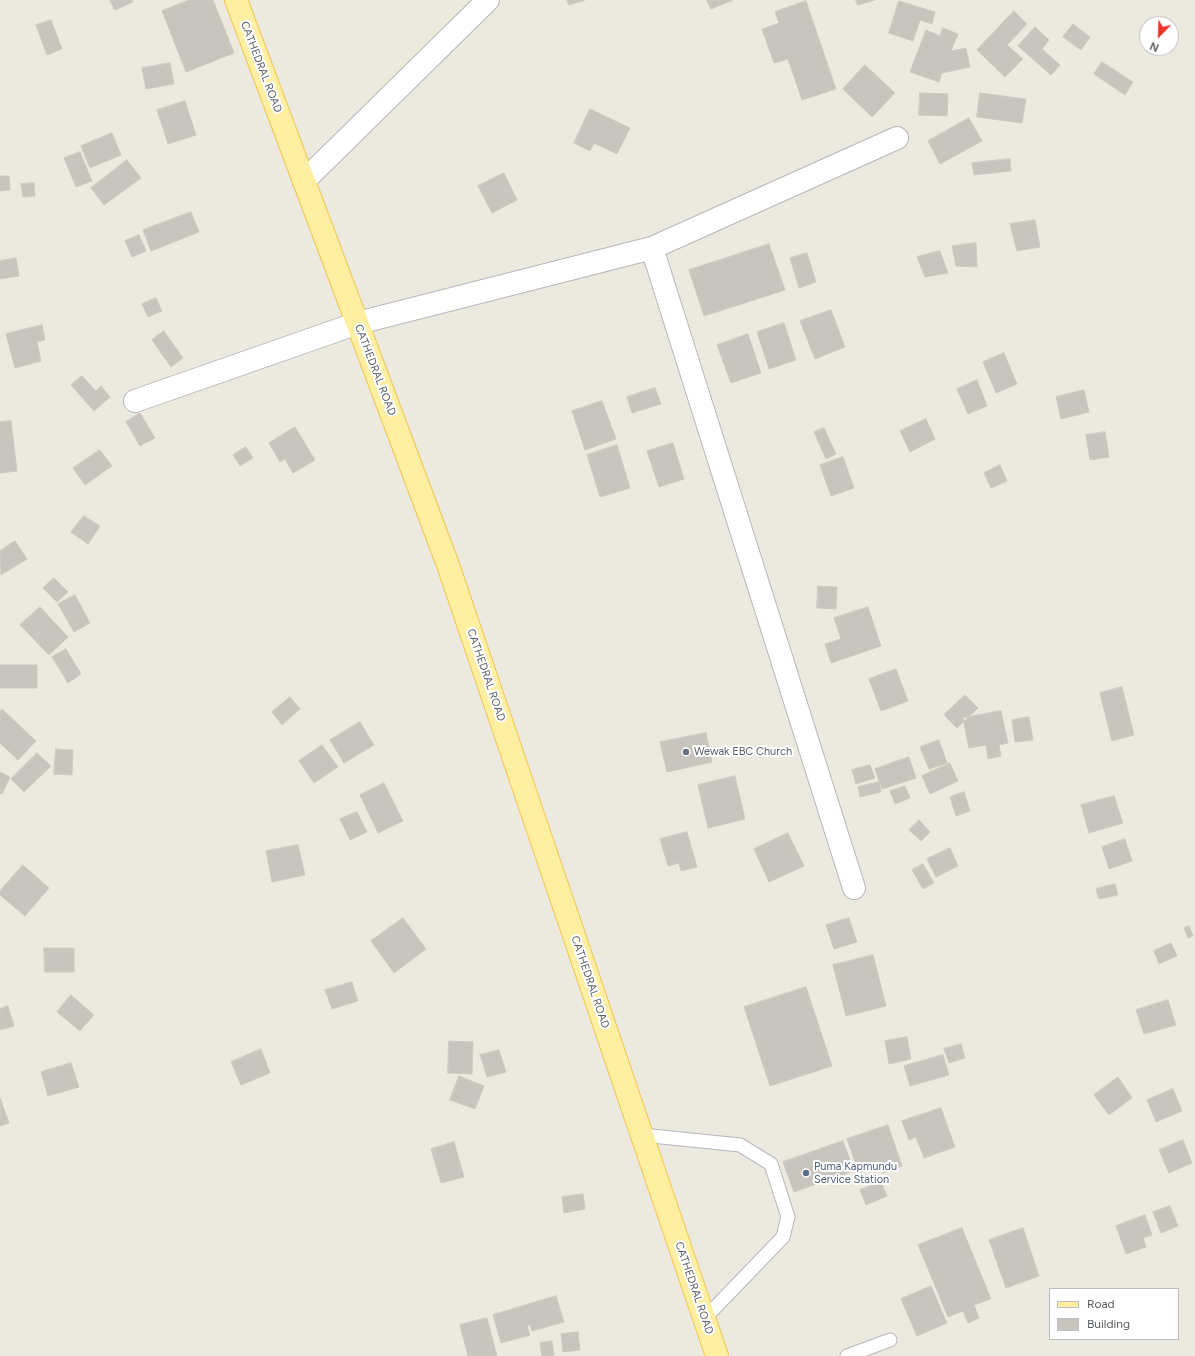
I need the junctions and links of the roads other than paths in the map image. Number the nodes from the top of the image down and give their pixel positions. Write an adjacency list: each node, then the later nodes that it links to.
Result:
1 (236, 0): 4 (main road, CATHEDRAL ROAD)
2 (488, 0): 4 (street)
3 (897, 138): 5 (street)
4 (304, 180): 6 (main road, CATHEDRAL ROAD)
5 (652, 248): 6 (street); 8 (street)
6 (358, 323): 7 (street); 9 (main road, CATHEDRAL ROAD)
7 (135, 401)
8 (854, 888)
9 (642, 1135): 10 (main road, CATHEDRAL ROAD); 10 (lane)
10 (704, 1319): 12 (main road, CATHEDRAL ROAD)
11 (890, 1340): 13 (lane)
12 (717, 1356)
13 (847, 1356)

